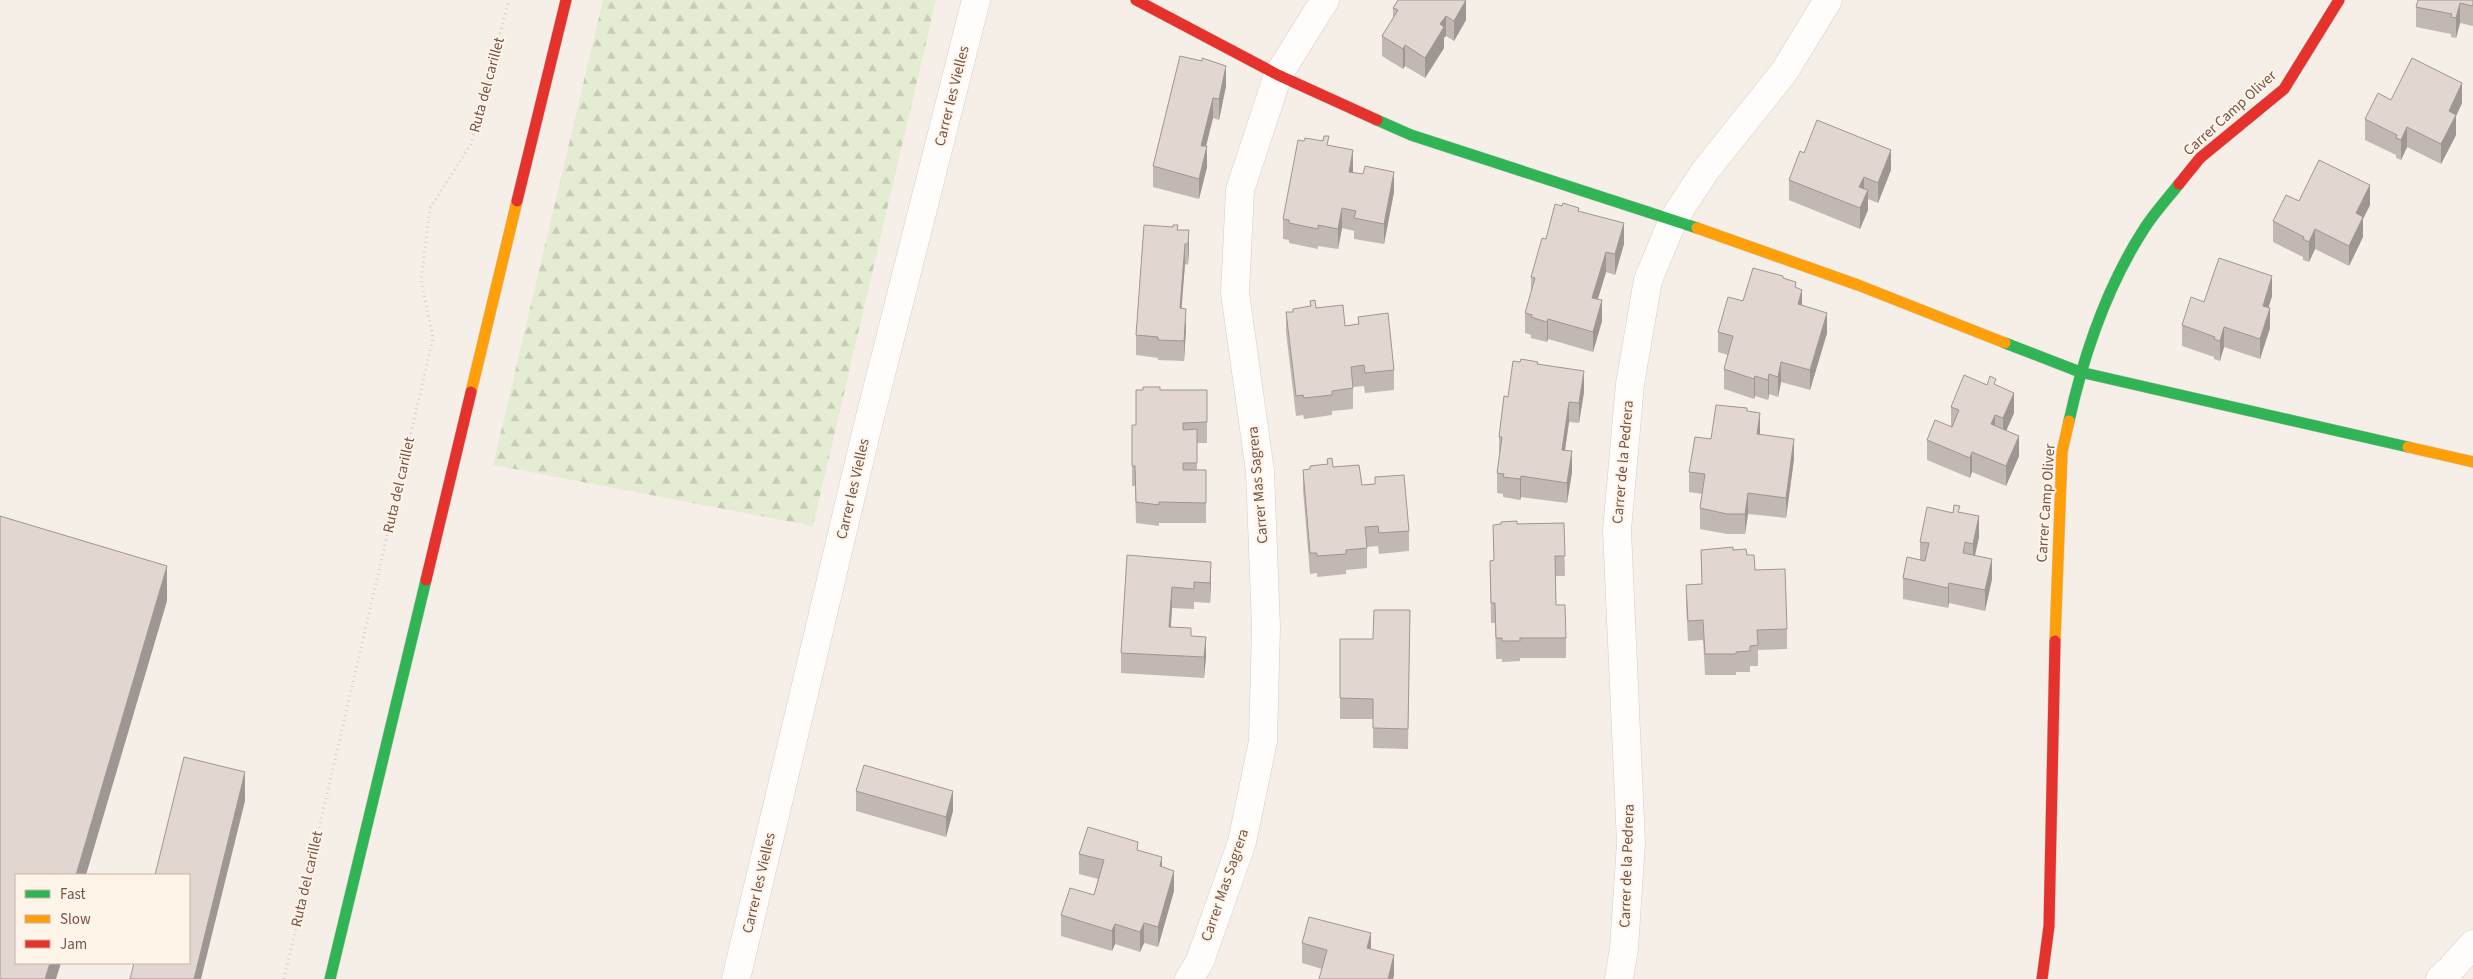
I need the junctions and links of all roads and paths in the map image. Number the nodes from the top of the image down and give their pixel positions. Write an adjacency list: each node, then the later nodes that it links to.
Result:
1 (509, 0): 13 (path, Ruta del carillet)
2 (566, 0): 14 (street)
3 (976, 0): 15 (street, Carrer les Vielles)
4 (1136, 0): 8 (street)
5 (1325, 0): 8 (street, Carrer Mas Sagrera)
6 (1828, 0): 9 (street, Carrer de la Pedrera)
7 (2339, 0): 10 (street, Carrer Camp Oliver)
8 (1278, 75): 9 (street); 16 (street, Carrer Mas Sagrera)
9 (1673, 220): 10 (street); 17 (street, Carrer de la Pedrera)
10 (2080, 372): 11 (street); 18 (street, Carrer Camp Oliver)
11 (2473, 462)
12 (2473, 944): 19 (street)
13 (284, 979)
14 (330, 979)
15 (736, 979)
16 (1189, 979)
17 (1619, 979)
18 (2042, 979)
19 (2440, 979)

